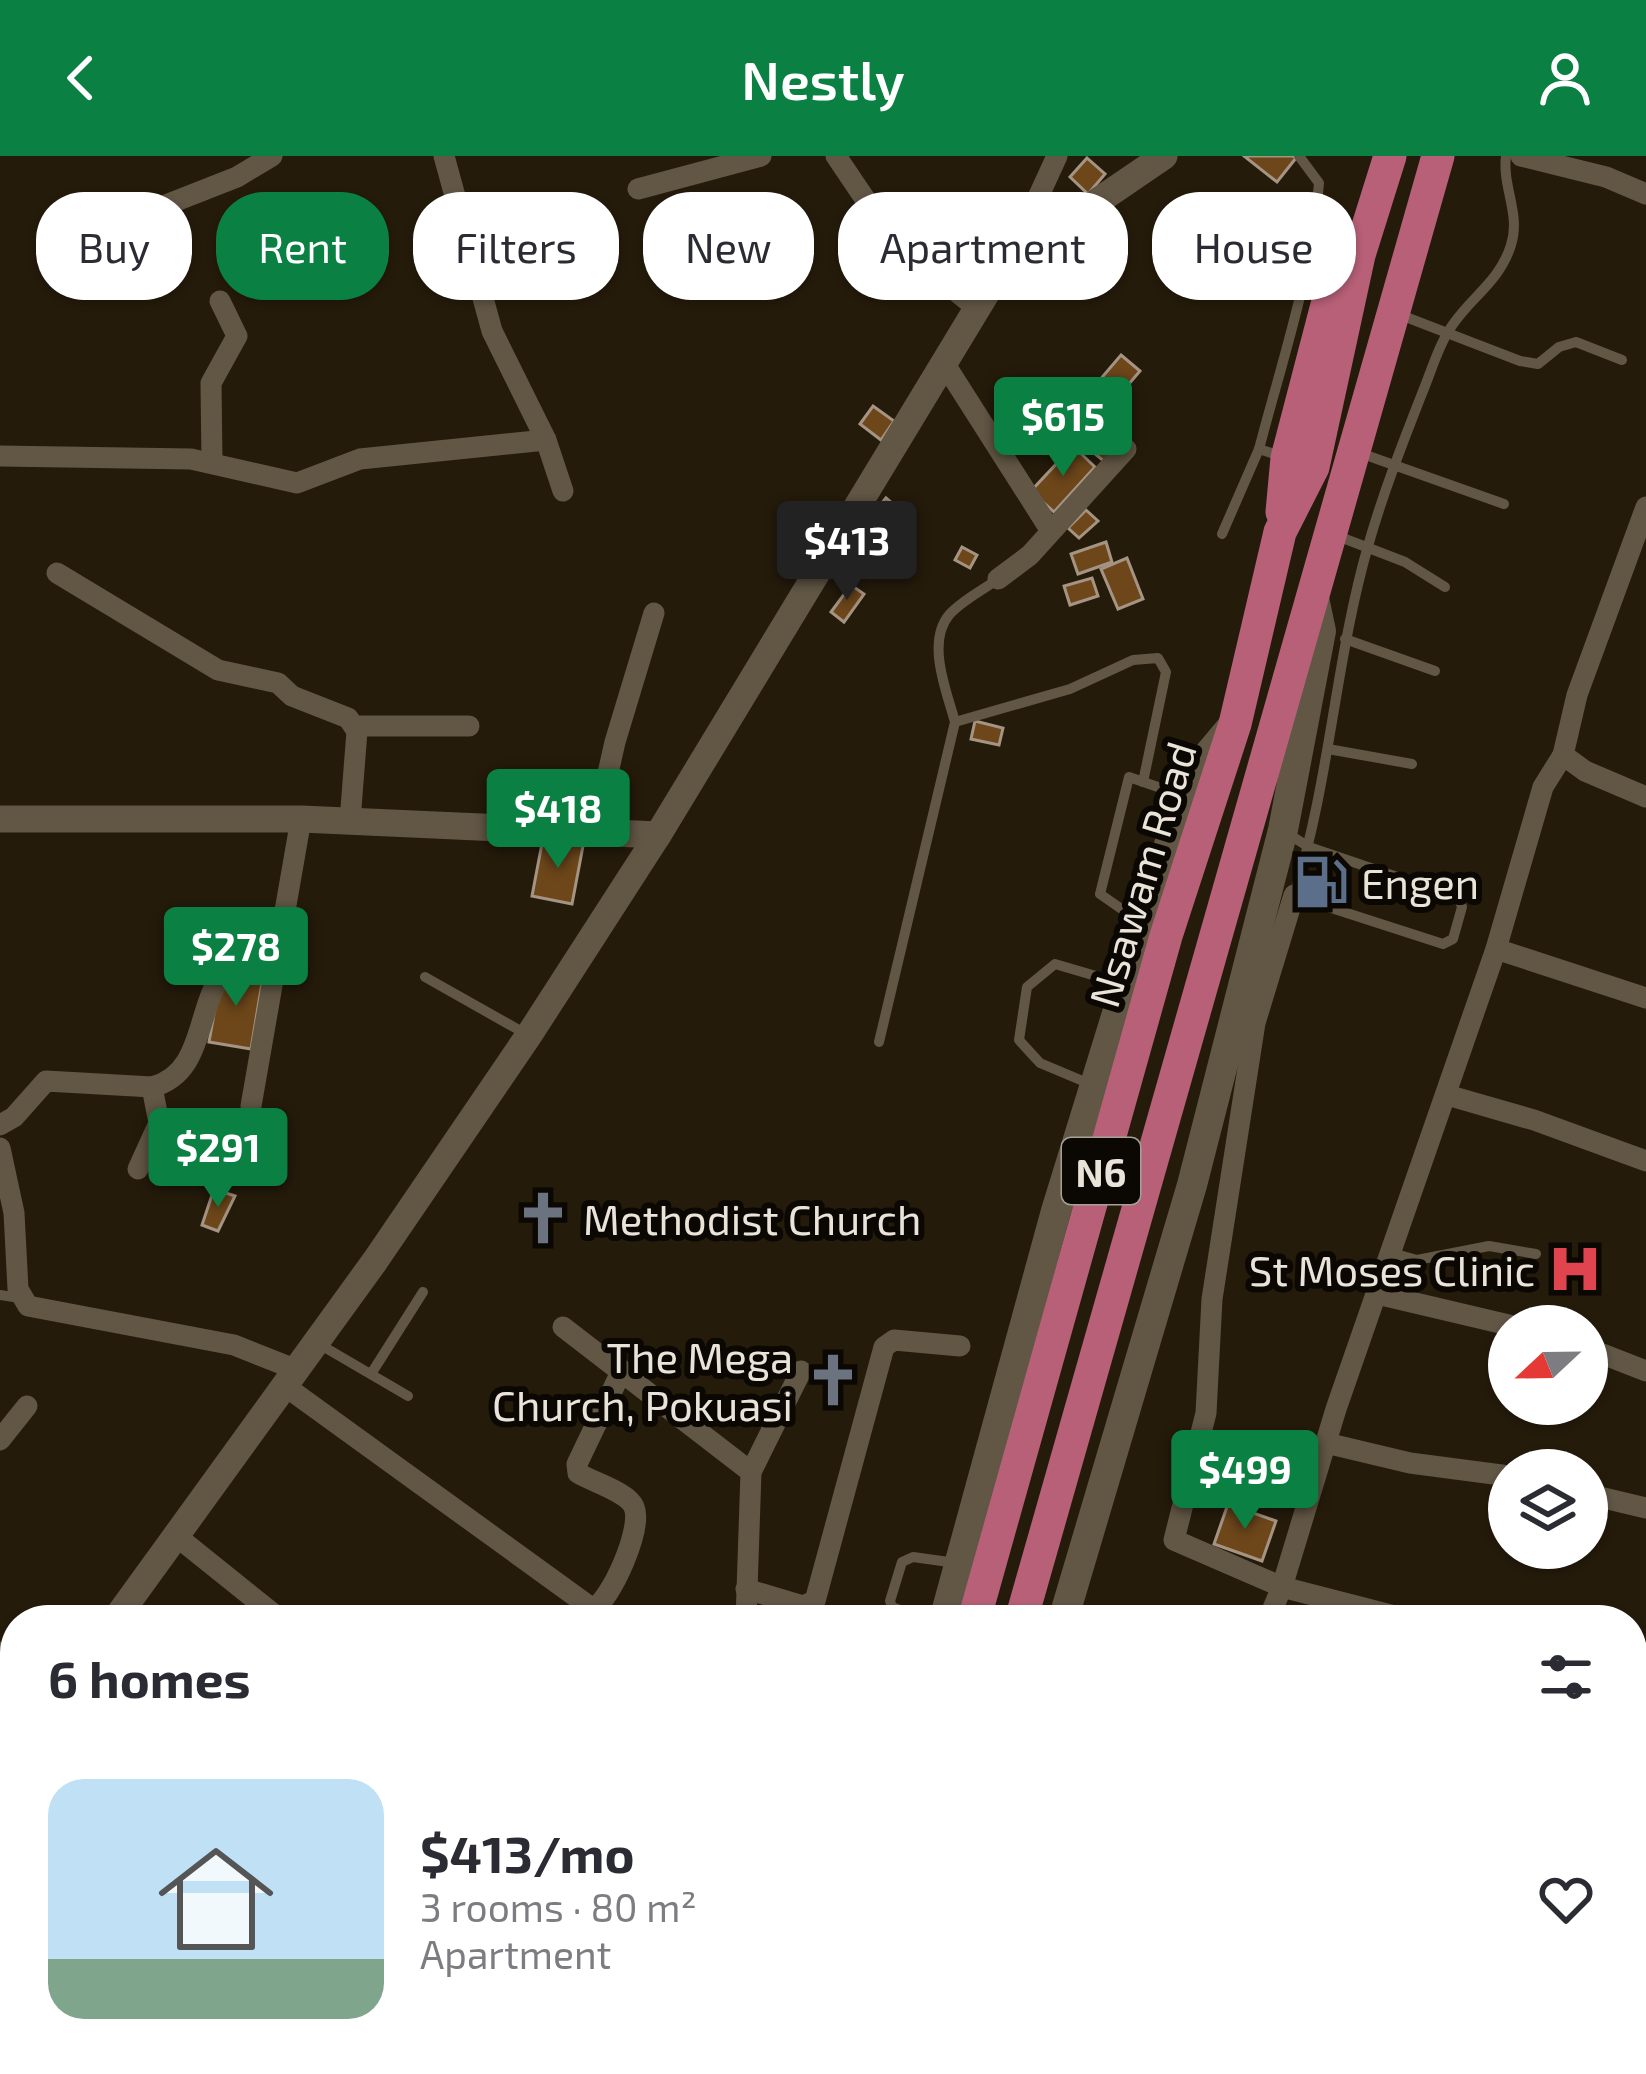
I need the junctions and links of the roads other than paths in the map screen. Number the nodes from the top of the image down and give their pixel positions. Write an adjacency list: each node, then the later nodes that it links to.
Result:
1 (272, 156): 17 (street)
2 (444, 156): 26 (street)
3 (761, 156): 14 (street)
4 (836, 156): 21 (street)
5 (1057, 156): 15 (street)
6 (1165, 156): 16 (street)
7 (1299, 156): 29 (lane)
8 (1368, 156): 29 (highway)
9 (1390, 156): 37 (highway, Nsawam Road / N6)
10 (1438, 156): 22 (highway, Nsawam Road / N6)
11 (1506, 156): 23 (lane)
12 (1521, 156): 13 (street)
13 (1608, 167): 18 (street)
14 (638, 189)
15 (1040, 192)
16 (1112, 192)
17 (192, 194)
18 (1646, 194)
19 (983, 300): 21 (street)
20 (220, 301): 31 (street)
21 (978, 309): 25 (street)
22 (1395, 313): 23 (lane); 28 (highway, Nsawam Road / N6)
23 (1447, 333): 24 (lane); 32 (lane)
24 (1622, 360)
25 (944, 363): 36 (street); 62 (street)
26 (546, 440): 31 (street); 33 (street)
27 (1126, 449): 36 (street)
28 (1355, 452): 32 (lane); 38 (highway, Nsawam Road / N6)
29 (1273, 453): 37 (highway); 39 (lane)
30 (0, 456): 31 (street)
31 (212, 462)
32 (1394, 464): 34 (lane); 40 (lane)
33 (563, 491)
34 (1504, 504)
35 (1646, 507): 53 (street)
36 (1051, 531): 42 (street)
37 (1280, 532): 49 (highway, Nsawam Road / N6)
38 (1331, 533): 40 (lane); 44 (highway, Nsawam Road / N6)
39 (1222, 534)
40 (1367, 549): 43 (lane); 46 (lane)
41 (57, 573): 50 (street)
42 (998, 579): 48 (lane)
43 (1445, 587)
44 (1314, 598): 63 (main road); 64 (highway, Nsawam Road / N6)
45 (654, 614): 61 (street)
46 (1346, 640): 47 (lane); 52 (lane)
47 (1435, 671)
48 (955, 722): 55 (lane); 74 (lane)
49 (1234, 724): 56 (main road); 119 (highway, Nsawam Road / N6)
50 (356, 726): 51 (street); 60 (street)
51 (469, 726)
52 (1328, 749): 54 (lane); 63 (lane)
53 (1563, 755): 57 (street); 67 (street)
54 (1412, 764)
55 (1143, 782): 56 (lane); 66 (lane)
56 (1184, 796): 66 (main road)
57 (1646, 797)
58 (0, 819): 59 (street)
59 (302, 819): 60 (street); 69 (street)
60 (350, 821): 61 (street)
61 (595, 831): 62 (street)
62 (658, 835): 73 (street)
63 (1296, 838): 65 (main road); 65 (lane)
64 (1237, 868): 68 (main road); 120 (highway, Nsawam Road / N6)
65 (1280, 894): 68 (main road); 108 (street)
66 (1144, 925): 71 (main road)
67 (1496, 949): 72 (street); 77 (street)
68 (1251, 950): 121 (main road)
69 (274, 974): 76 (street); 78 (street)
70 (425, 977): 73 (lane)
71 (1126, 985): 75 (main road); 75 (lane)
72 (1646, 998)
73 (529, 1035): 90 (street)
74 (879, 1042)
75 (1095, 1086): 107 (main road)
76 (152, 1087): 79 (street); 82 (street)
77 (1448, 1095): 81 (street); 83 (street)
78 (250, 1106)
79 (0, 1125)
80 (0, 1148): 87 (street)
81 (1646, 1161)
82 (139, 1169)
83 (1390, 1252): 84 (lane); 86 (street)
84 (1535, 1254)
85 (423, 1292): 96 (lane)
86 (1377, 1294): 88 (street); 101 (street)
87 (10, 1297): 97 (street)
88 (1488, 1320)
89 (563, 1327): 93 (street)
90 (316, 1342): 96 (lane); 97 (street)
91 (959, 1346): 116 (street)
92 (1608, 1356): 95 (street)
93 (622, 1370): 102 (street); 113 (street)
94 (802, 1371): 102 (street)
95 (1646, 1371)
96 (371, 1374): 98 (lane)
97 (291, 1378): 106 (street); 112 (street)
98 (408, 1396)
99 (27, 1406): 100 (street)
100 (0, 1440)
101 (1326, 1443): 103 (street); 108 (street)
102 (751, 1472): 109 (street)
103 (1488, 1473)
104 (1608, 1498): 105 (street)
105 (1646, 1508)
106 (175, 1534): 110 (street); 111 (street)
107 (960, 1563): 117 (lane); 118 (main road)
108 (1282, 1587): 122 (street); 123 (street)
109 (746, 1589): 114 (street); 115 (street)
110 (125, 1605)
111 (263, 1605)
112 (587, 1605)
113 (599, 1605)
114 (746, 1605)
115 (800, 1605)
116 (805, 1605)
117 (891, 1605)
118 (948, 1605)
119 (978, 1605)
120 (1026, 1605)
121 (1067, 1605)
122 (1274, 1605)
123 (1352, 1605)

